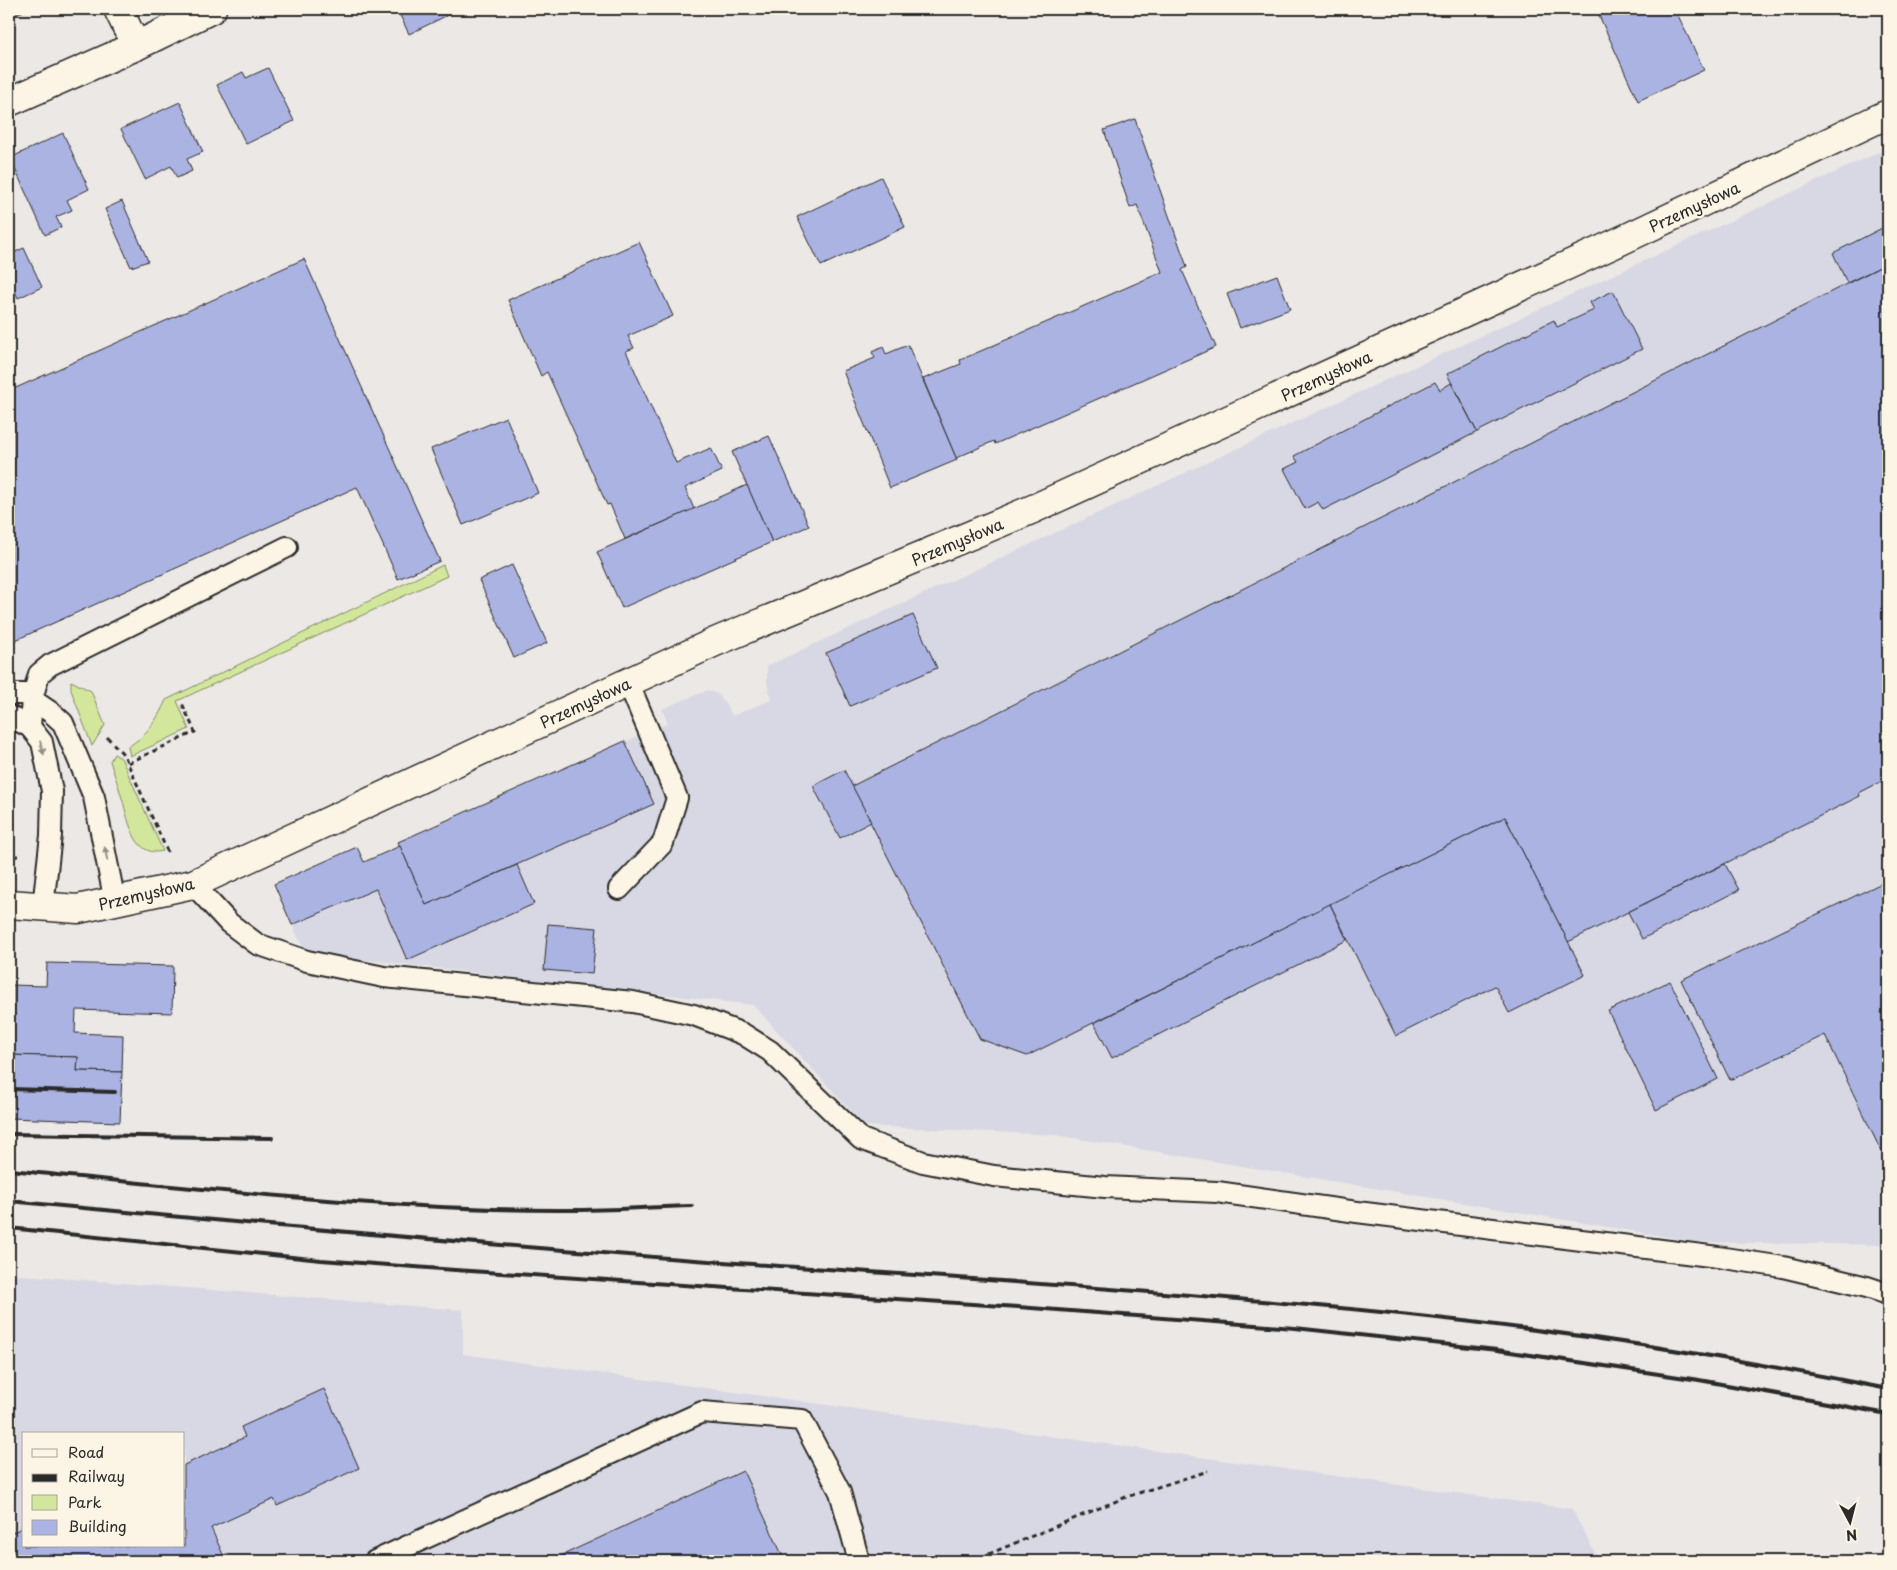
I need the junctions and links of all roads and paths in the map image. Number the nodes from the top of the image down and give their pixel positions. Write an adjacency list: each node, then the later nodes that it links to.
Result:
1 (118, 9): 3 (street)
2 (212, 9): 3 (street)
3 (136, 46): 4 (street)
4 (9, 102)
5 (1888, 114): 7 (street, Przemysłowa)
6 (287, 547): 9 (lane)
7 (628, 682): 16 (street, Przemysłowa); 17 (lane)
8 (9, 694): 9 (lane)
9 (32, 699): 12 (lane); 18 (lane, one-way to 9)
10 (181, 701): 14 (path)
11 (9, 716): 12 (lane)
12 (30, 727): 20 (lane, one-way to 20)
13 (107, 737): 14 (path)
14 (128, 763): 15 (path)
15 (170, 856)
16 (193, 884): 18 (street, Przemysłowa); 21 (lane)
17 (619, 889)
18 (115, 902): 20 (street, Przemysłowa)
19 (9, 904): 20 (street, Przemysłowa)
20 (43, 906)
21 (1888, 1294)
22 (1208, 1472): 25 (path)
23 (387, 1559): 24 (lane)
24 (859, 1561)
25 (972, 1561)

